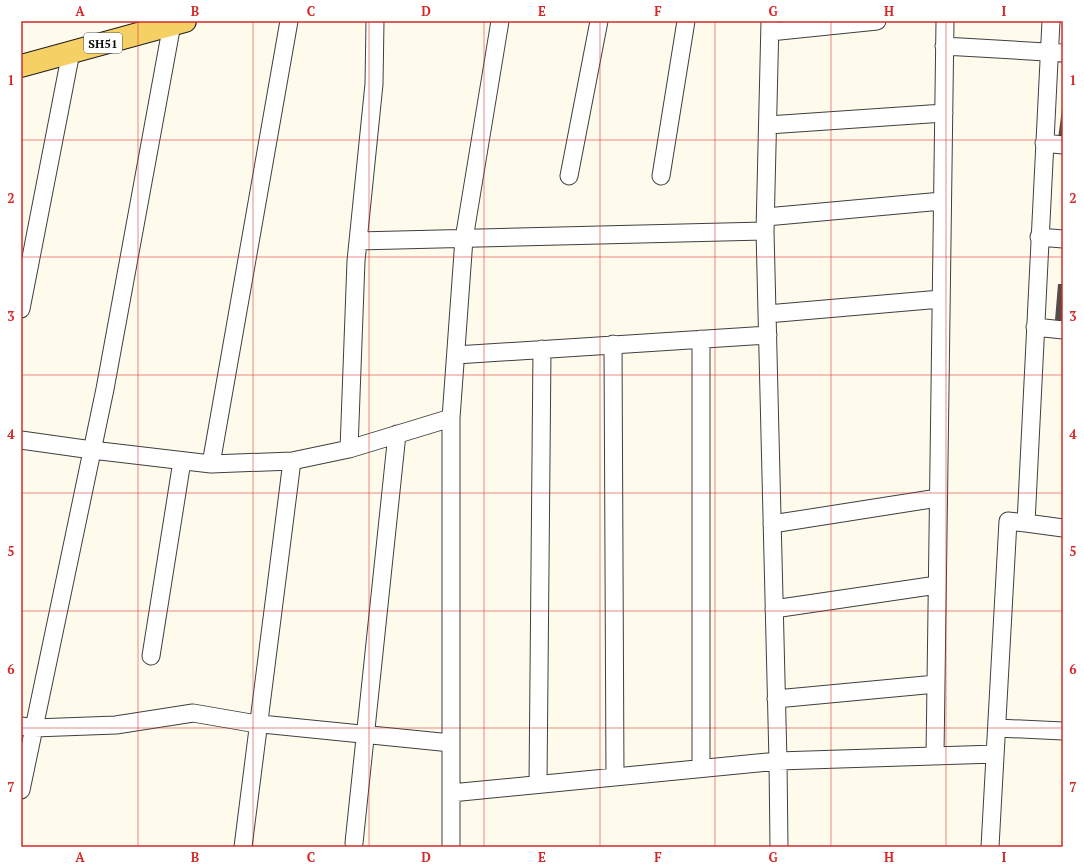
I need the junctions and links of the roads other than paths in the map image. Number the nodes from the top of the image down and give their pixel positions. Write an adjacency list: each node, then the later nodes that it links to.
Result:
1 (289, 21): 44 (street)
2 (375, 21): 26 (street)
3 (500, 21): 24 (street)
4 (599, 21): 19 (street)
5 (686, 21): 20 (street)
6 (877, 21): 10 (street)
7 (944, 21): 11 (street)
8 (1051, 21): 13 (street)
9 (178, 23): 12 (main road, SH51); 41 (street)
10 (770, 26): 16 (street)
11 (944, 46): 13 (street); 15 (street)
12 (71, 52): 14 (main road, SH51); 28 (street)
13 (1056, 52): 17 (street)
14 (21, 66)
15 (944, 113): 16 (street); 21 (street)
16 (768, 124): 22 (street)
17 (1044, 143): 18 (street); 23 (street)
18 (1063, 145)
19 (569, 176)
20 (662, 176)
21 (942, 201): 22 (street); 27 (street)
22 (766, 224): 24 (street); 29 (street)
23 (1040, 236): 25 (street); 30 (street)
24 (464, 239): 26 (street); 36 (street)
25 (1063, 239)
26 (358, 241): 40 (street)
27 (941, 299): 29 (street); 45 (street)
28 (21, 309)
29 (768, 314): 32 (street)
30 (1035, 327): 31 (street); 46 (street)
31 (1063, 330)
32 (768, 335): 33 (street); 47 (street)
33 (702, 339): 34 (street); 63 (street)
34 (613, 344): 35 (street); 64 (street)
35 (542, 349): 36 (street); 65 (street)
36 (456, 355): 37 (street)
37 (451, 418): 38 (street); 59 (street)
38 (397, 434): 40 (street); 58 (street)
39 (21, 440): 41 (street)
40 (349, 449): 43 (street)
41 (92, 450): 42 (street); 55 (street)
42 (182, 461): 44 (street); 51 (street)
43 (292, 462): 44 (street); 54 (street)
44 (211, 464)
45 (938, 498): 47 (street); 49 (street)
46 (1026, 523): 48 (street); 56 (street)
47 (772, 524): 50 (street)
48 (1063, 528)
49 (937, 585): 50 (street); 52 (street)
50 (774, 609): 53 (street)
51 (151, 656)
52 (936, 684): 53 (street); 61 (street)
53 (776, 699): 62 (street)
54 (259, 724): 55 (street); 58 (street); 69 (street)
55 (28, 727): 66 (street)
56 (996, 728): 57 (street); 60 (street)
57 (1063, 731)
58 (364, 735): 59 (street); 68 (street)
59 (451, 743): 67 (street)
60 (995, 754): 61 (street); 72 (street)
61 (935, 756): 62 (street)
62 (778, 761): 63 (street); 71 (street)
63 (701, 768): 64 (street)
64 (616, 777): 65 (street)
65 (538, 784): 67 (street)
66 (21, 790)
67 (451, 793): 70 (street)
68 (354, 843)
69 (243, 847)
70 (451, 847)
71 (779, 847)
72 (990, 847)

